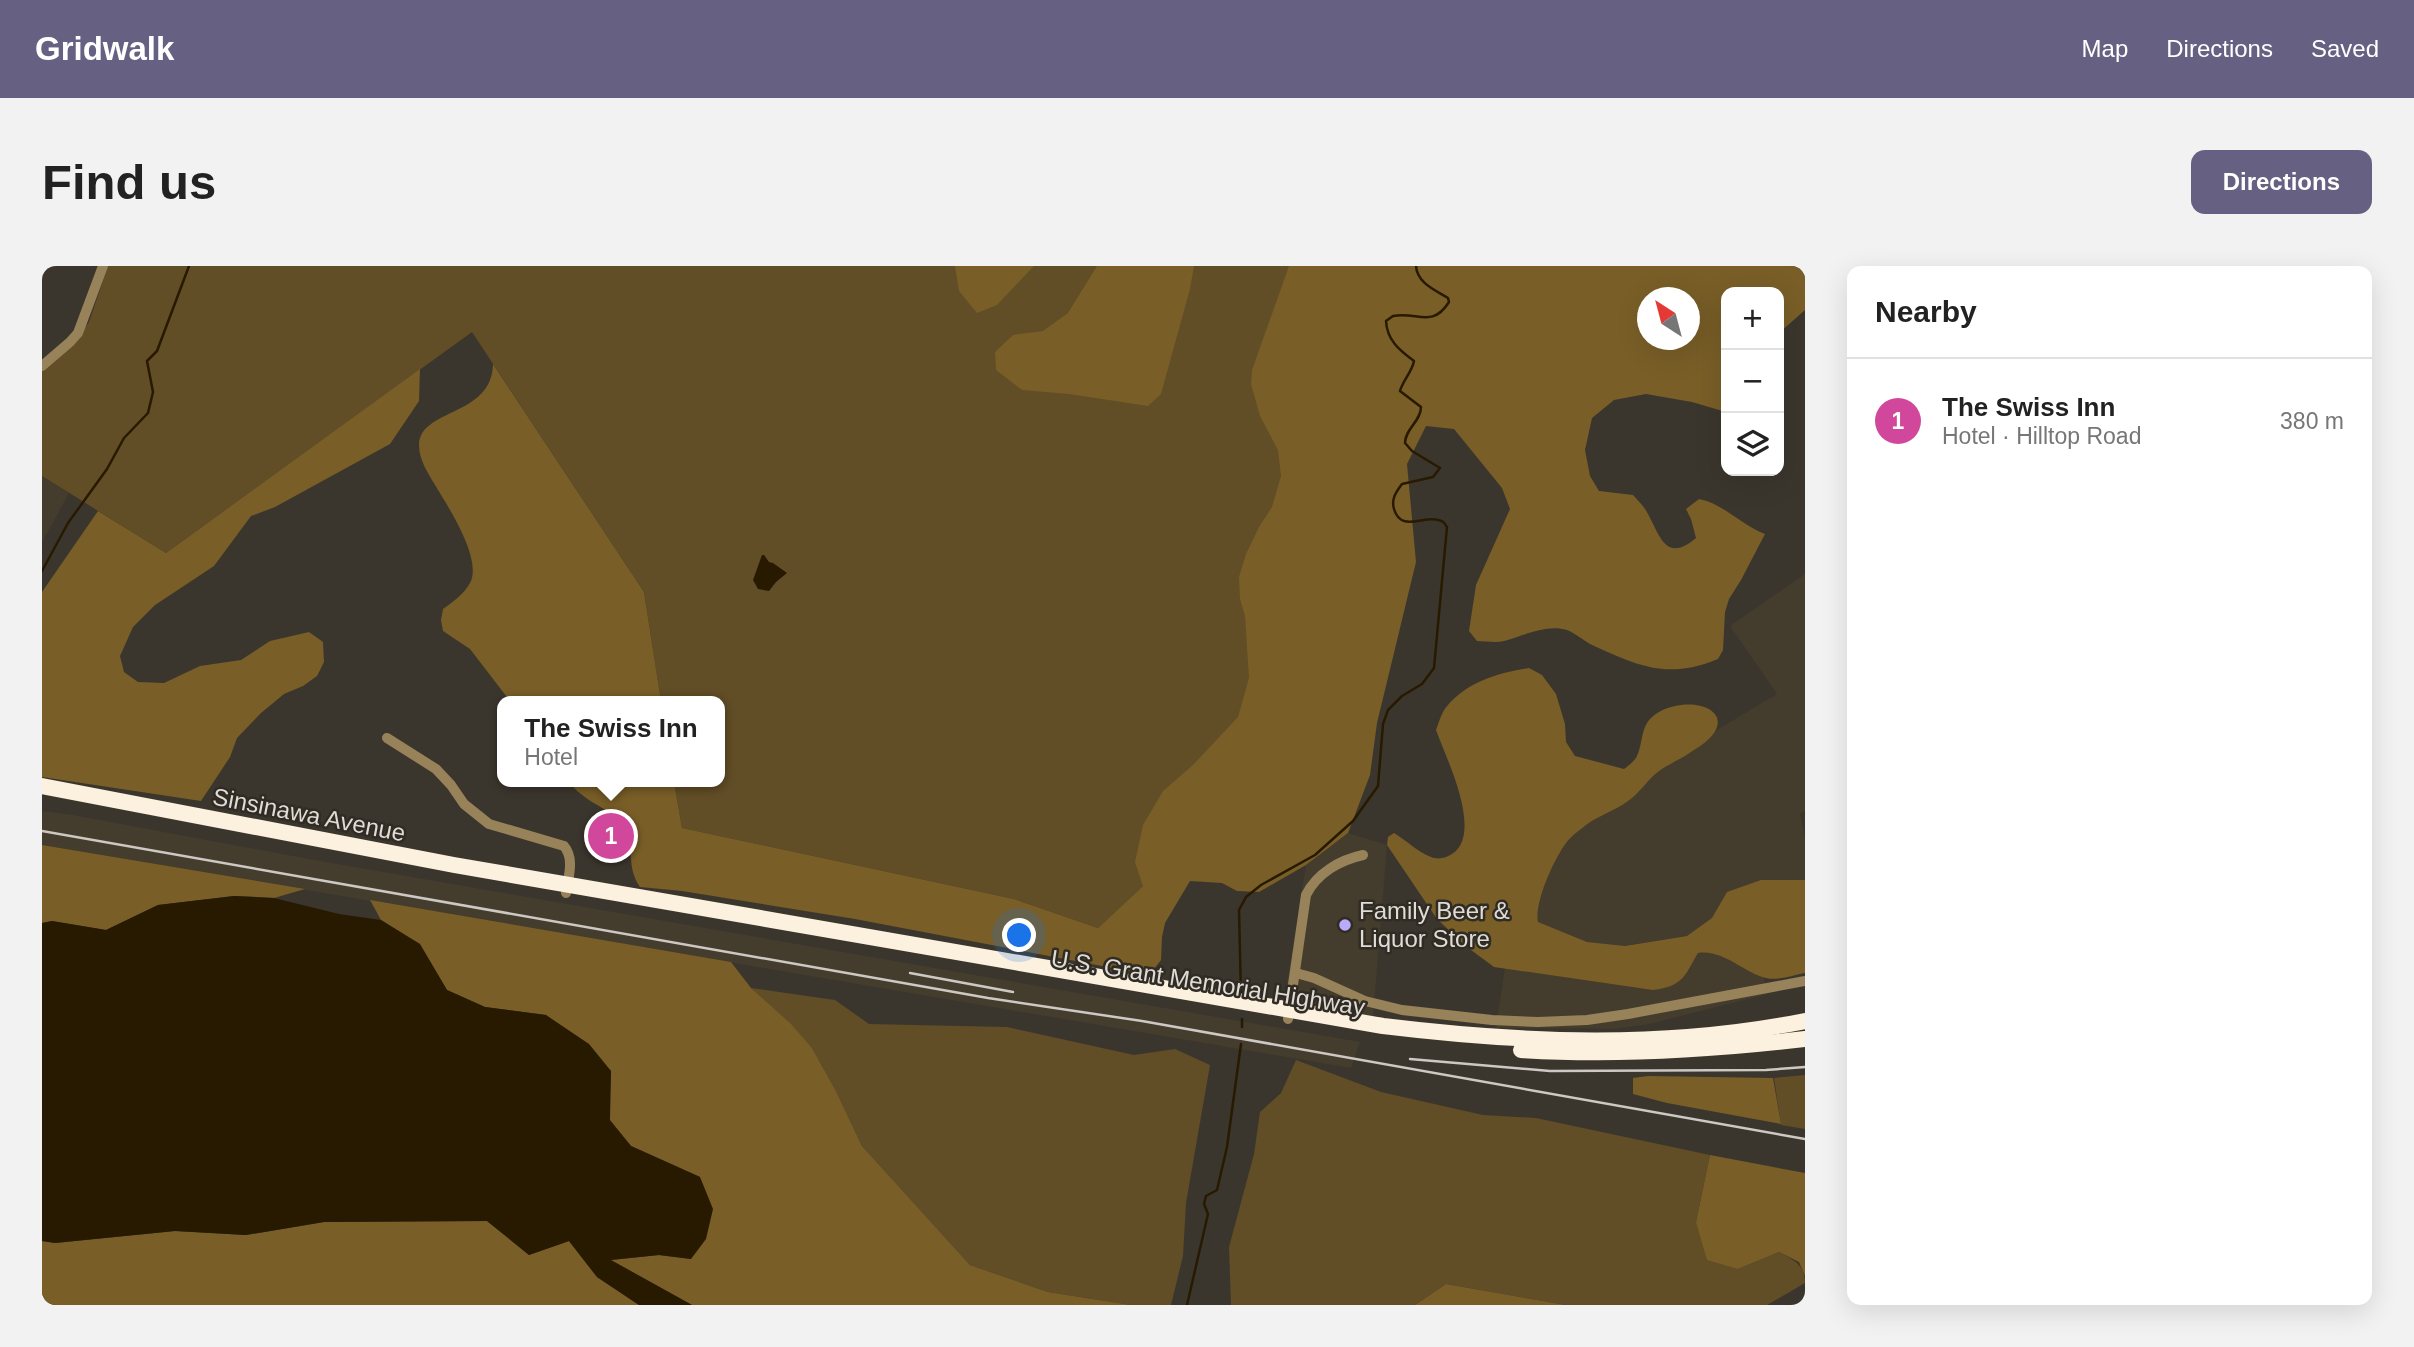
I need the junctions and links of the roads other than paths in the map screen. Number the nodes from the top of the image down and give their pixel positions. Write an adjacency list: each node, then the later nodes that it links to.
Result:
1 (103, 266): 2 (street)
2 (42, 366)
3 (387, 738): 7 (street)
4 (42, 786): 7 (highway, Sinsinawa Avenue)
5 (42, 796): 7 (highway, Sinsinawa Avenue)
6 (1363, 855): 8 (street)
7 (567, 889): 10 (highway, U.S. Grant Memorial Highway)
8 (1296, 973): 9 (street); 10 (street)
9 (1805, 981)
10 (1289, 1015): 11 (highway, U.S. Grant Memorial Highway); 12 (highway, U.S. Grant Memorial Highway)
11 (1805, 1021)
12 (1805, 1039)

